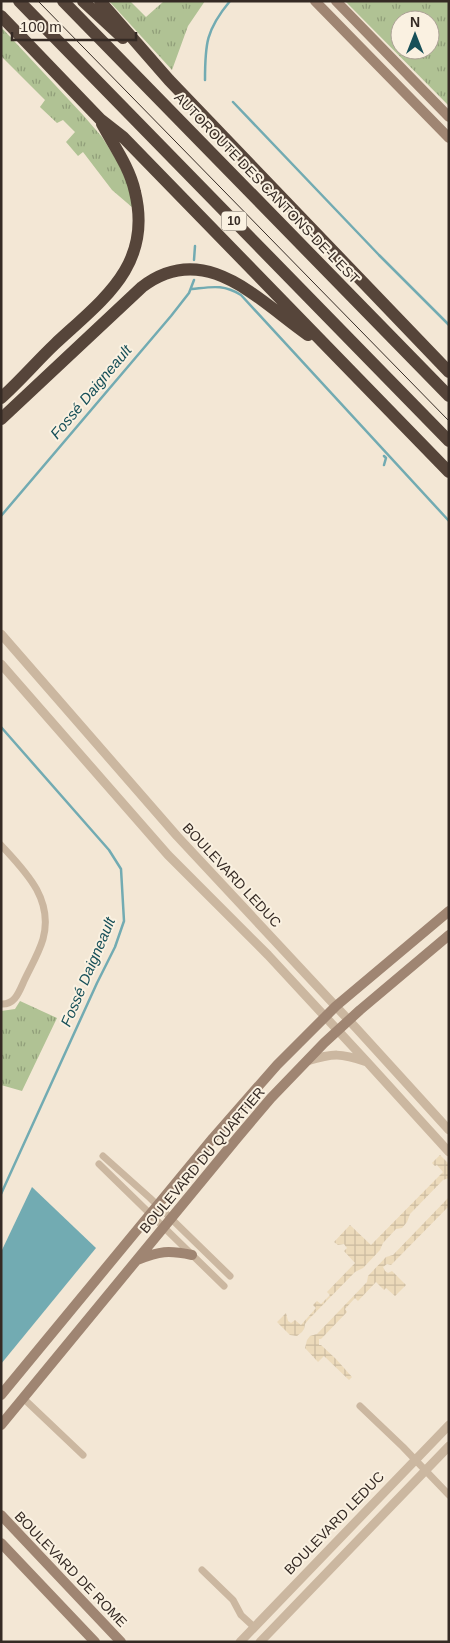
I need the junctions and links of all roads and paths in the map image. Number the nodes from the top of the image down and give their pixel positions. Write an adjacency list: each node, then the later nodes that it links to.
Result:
1 (20, 1): 17 (highway, 10)
2 (63, 1): 14 (highway, AUTOROUTE DES CANTONS-DE-L'EST / 10)
3 (83, 1): 8 (highway)
4 (100, 1): 8 (highway)
5 (315, 1): 11 (main road)
6 (336, 1): 9 (main road)
7 (1, 16): 10 (highway)
8 (169, 80): 13 (highway)
9 (449, 117)
10 (100, 119): 12 (highway); 15 (highway)
11 (449, 138)
12 (332, 351): 16 (highway); 18 (highway)
13 (449, 372)
14 (449, 396)
15 (1, 398)
16 (1, 420)
17 (449, 441)
18 (449, 472)
19 (1, 634): 25 (street, BOULEVARD LEDUC)
20 (1, 664): 26 (street, BOULEVARD LEDUC)
21 (1, 844): 24 (street)
22 (449, 911): 25 (main road, BOULEVARD DU QUARTIER)
23 (449, 935): 27 (main road, BOULEVARD DU QUARTIER)
24 (1, 1004)
25 (336, 1006): 26 (main road, BOULEVARD DU QUARTIER); 27 (street, BOULEVARD LEDUC)
26 (325, 1017): 28 (street, BOULEVARD LEDUC); 35 (main road, BOULEVARD DU QUARTIER)
27 (349, 1020): 28 (main road, BOULEVARD DU QUARTIER); 31 (street, BOULEVARD LEDUC)
28 (338, 1030): 29 (main road, BOULEVARD DU QUARTIER); 30 (street, BOULEVARD LEDUC)
29 (306, 1061): 30 (street); 37 (main road, BOULEVARD DU QUARTIER)
30 (368, 1063): 32 (street, BOULEVARD LEDUC)
31 (449, 1130)
32 (449, 1152)
33 (103, 1156): 35 (street)
34 (99, 1164): 36 (street)
35 (158, 1205): 36 (main road, BOULEVARD DU QUARTIER); 37 (street)
36 (150, 1214): 38 (street); 43 (main road, BOULEVARD DU QUARTIER)
37 (170, 1218): 38 (main road, BOULEVARD DU QUARTIER); 41 (street)
38 (163, 1227): 39 (street); 40 (main road, BOULEVARD DU QUARTIER)
39 (192, 1255): 40 (main road); 42 (street)
40 (136, 1261): 44 (main road, BOULEVARD DU QUARTIER)
41 (230, 1276)
42 (224, 1286)
43 (1, 1395)
44 (23, 1398): 47 (main road, BOULEVARD DU QUARTIER); 49 (street)
45 (360, 1406): 50 (street)
46 (449, 1424): 50 (street, BOULEVARD LEDUC)
47 (1, 1425)
48 (449, 1446): 51 (street, BOULEVARD LEDUC)
49 (82, 1456)
50 (415, 1460): 51 (street); 56 (street, BOULEVARD LEDUC)
51 (425, 1471): 52 (street); 60 (street, BOULEVARD LEDUC)
52 (449, 1495)
53 (1, 1515): 58 (main road, BOULEVARD DE ROME)
54 (1, 1544): 57 (main road)
55 (202, 1570): 56 (street)
56 (254, 1627): 59 (street, BOULEVARD LEDUC)
57 (95, 1642)
58 (122, 1642)
59 (240, 1642)
60 (260, 1642)

